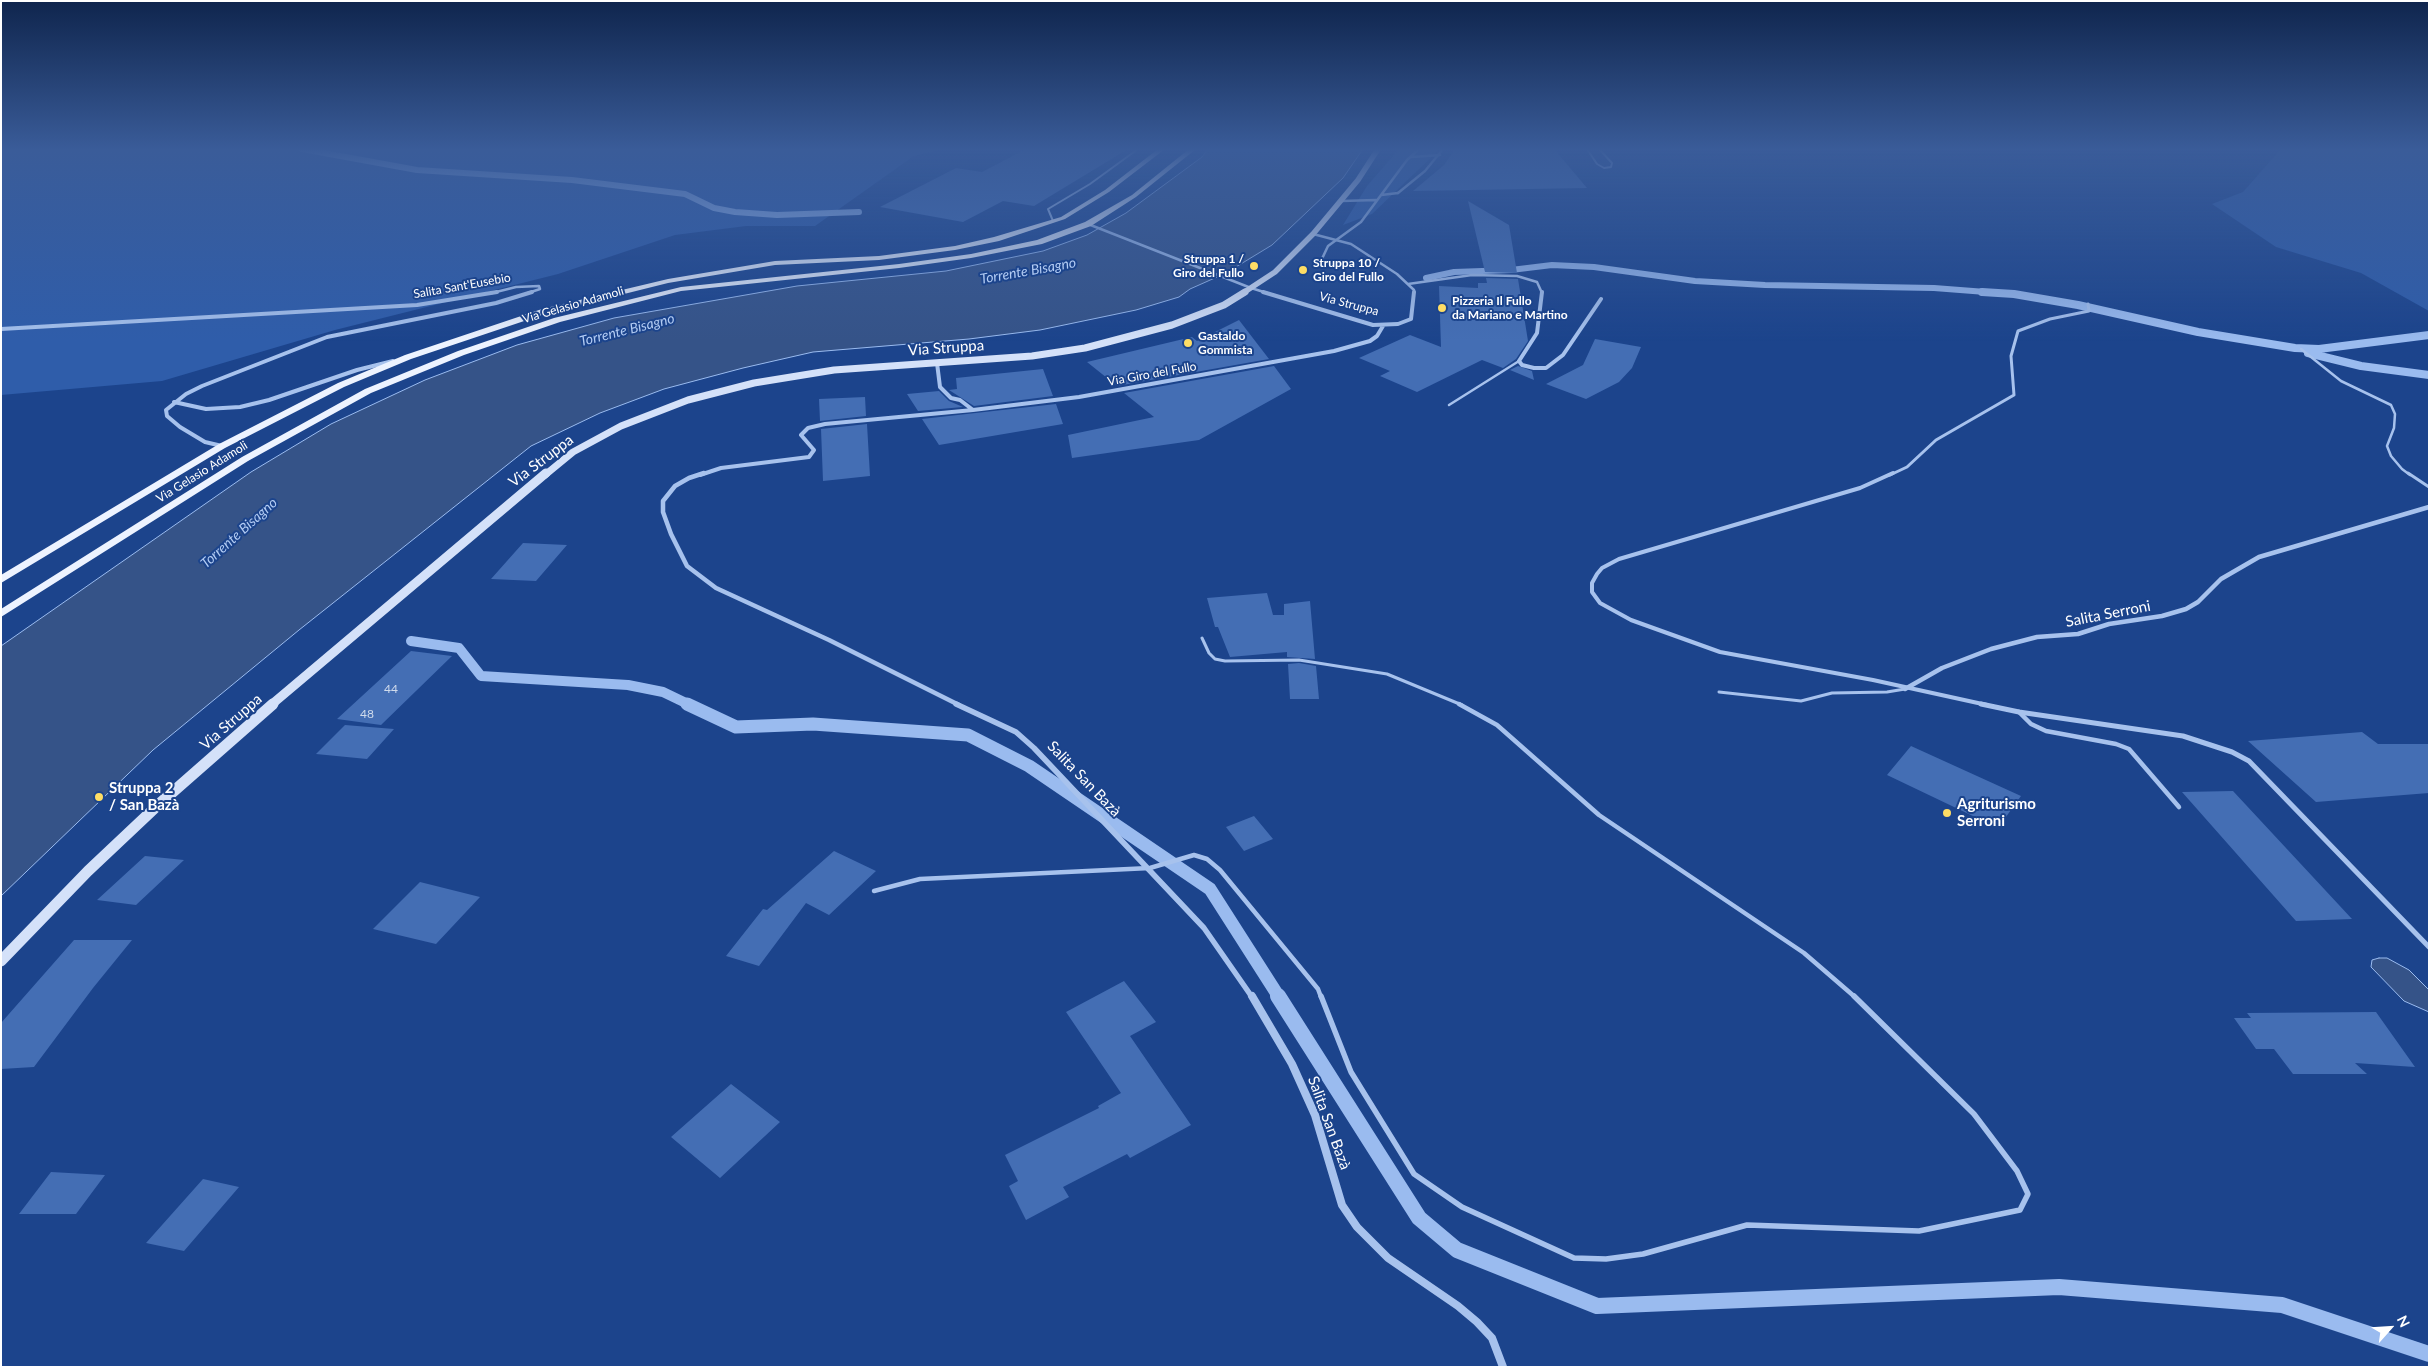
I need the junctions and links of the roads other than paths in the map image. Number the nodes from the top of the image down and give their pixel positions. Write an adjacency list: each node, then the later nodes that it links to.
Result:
1 (1050, 213): 6 (lane)
2 (1071, 213): 6 (main road, Via Gelasio Adamoli)
3 (1109, 213): 7 (main road, Via Gelasio Adamoli)
4 (1331, 213): 8 (main road, Via Struppa)
5 (1367, 213): 9 (street)
6 (1053, 221): 19 (main road, Via Gelasio Adamoli)
7 (1091, 225): 12 (street); 30 (main road, Via Gelasio Adamoli)
8 (1313, 234): 9 (street); 12 (main road, Via Struppa)
9 (1337, 239): 10 (street); 11 (street)
10 (1320, 263)
11 (1408, 284): 15 (street, Via Struppa); 20 (street)
12 (1251, 288): 15 (street, Via Struppa); 21 (main road, Via Struppa)
13 (1601, 299): 20 (street)
14 (2088, 304): 32 (street)
15 (1383, 326): 18 (street, Via Struppa)
16 (1, 329): 22 (street, Salita Sant'Eusebio)
17 (2301, 350): 27 (lane)
18 (1334, 351): 24 (street, Via Giro del Fullo)
19 (408, 357): 22 (street); 26 (main road, Via Gelasio Adamoli)
20 (1519, 361): 23 (lane)
21 (937, 363): 24 (street); 39 (main road, Via Struppa)
22 (174, 402): 26 (street)
23 (1449, 405)
24 (973, 410): 25 (street, Via Giro del Fullo)
25 (825, 424): 36 (street, Salita San Bazà)
26 (222, 446): 29 (main road, Via Gelasio Adamoli)
27 (2429, 488)
28 (2429, 507): 32 (street, Salita Serroni)
29 (1, 580)
30 (1, 614)
31 (1202, 638): 36 (lane)
32 (1905, 688): 33 (lane, Salita Serroni); 34 (street)
33 (1719, 692)
34 (2019, 712): 35 (lane); 38 (street)
35 (2179, 807)
36 (1150, 868): 37 (lane); 40 (street, Salita San Bazà)
37 (874, 891)
38 (2429, 947)
39 (1, 962)
40 (1503, 1367)

